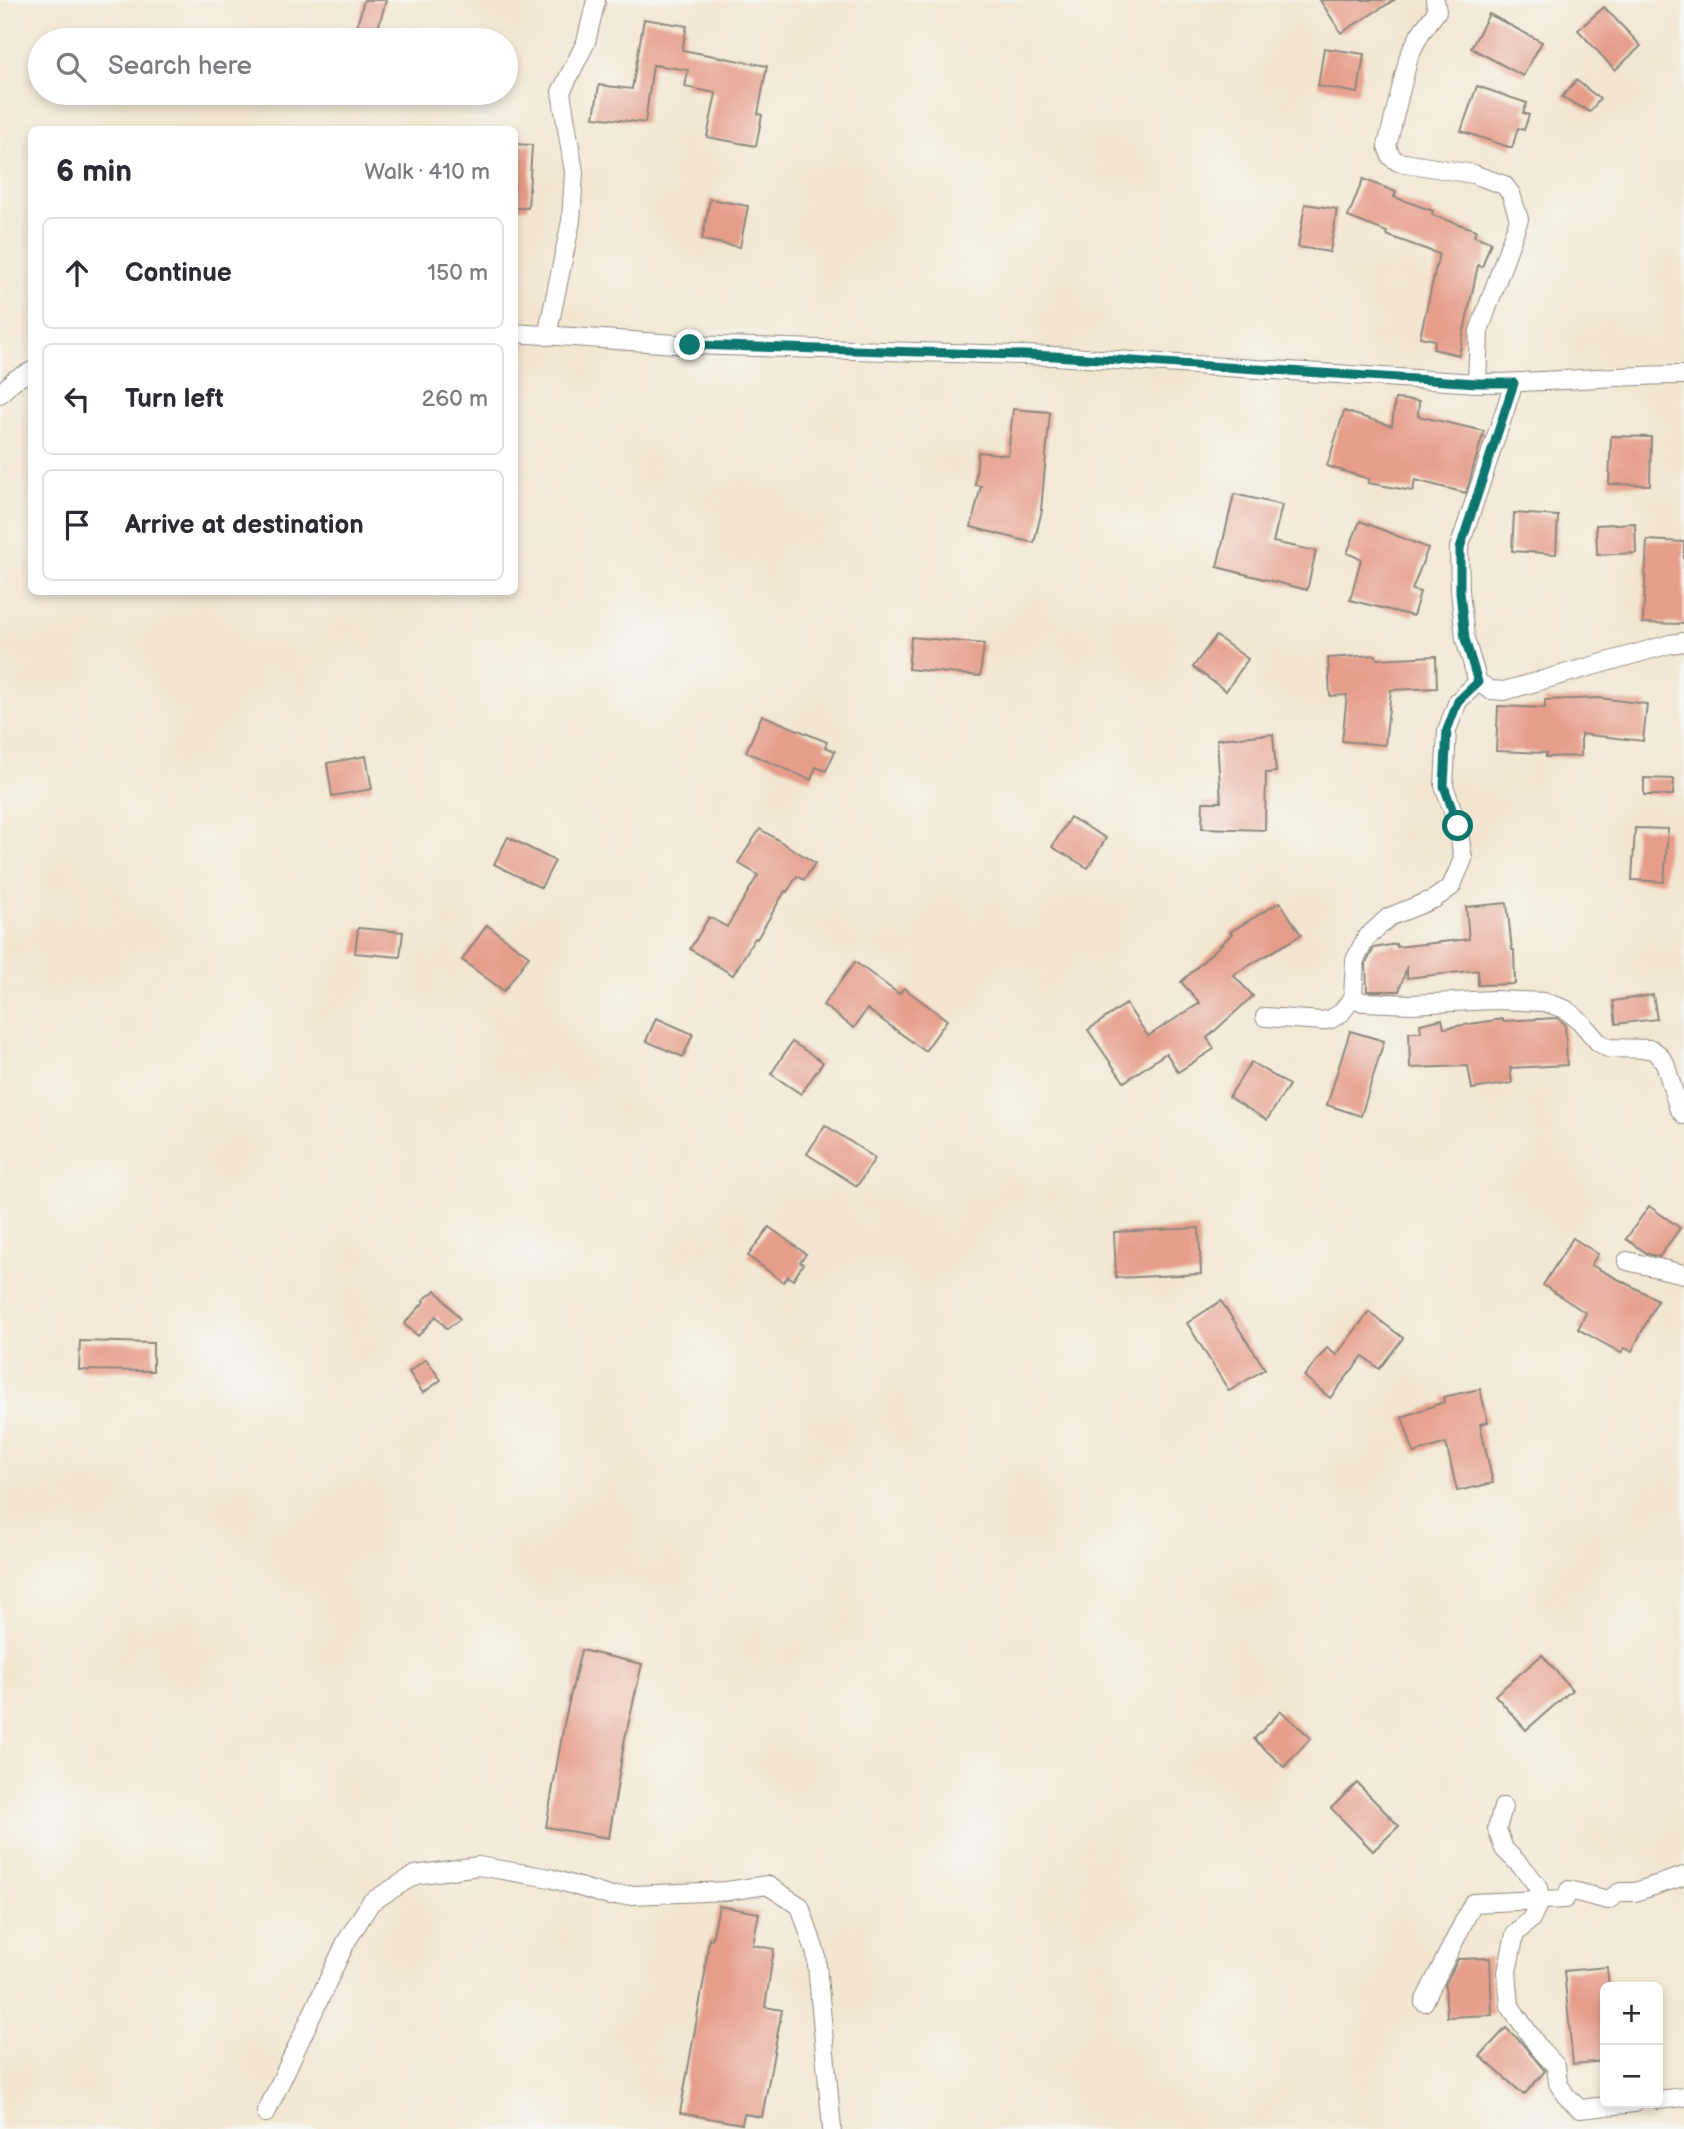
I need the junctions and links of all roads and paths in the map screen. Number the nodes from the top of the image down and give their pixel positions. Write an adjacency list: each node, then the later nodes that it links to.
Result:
1 (596, 0): 4 (street)
2 (1435, 0): 7 (street)
3 (518, 333): 4 (street)
4 (547, 336): 7 (street)
5 (28, 373): 9 (street)
6 (1684, 375): 8 (street)
7 (1477, 383): 8 (street)
8 (1514, 383): 11 (street)
9 (0, 394)
10 (1684, 642): 11 (street)
11 (1478, 682): 12 (street)
12 (1353, 997): 13 (street); 14 (street)
13 (1265, 1017)
14 (1684, 1115)
15 (1627, 1261): 16 (street)
16 (1684, 1274)
17 (1503, 1807): 19 (street)
18 (1684, 1876): 19 (street)
19 (1539, 1900): 20 (street); 23 (street)
20 (1424, 2002)
21 (1684, 2097): 22 (street)
22 (1663, 2099)
23 (1600, 2107)
24 (267, 2113): 25 (street)
25 (832, 2129)

